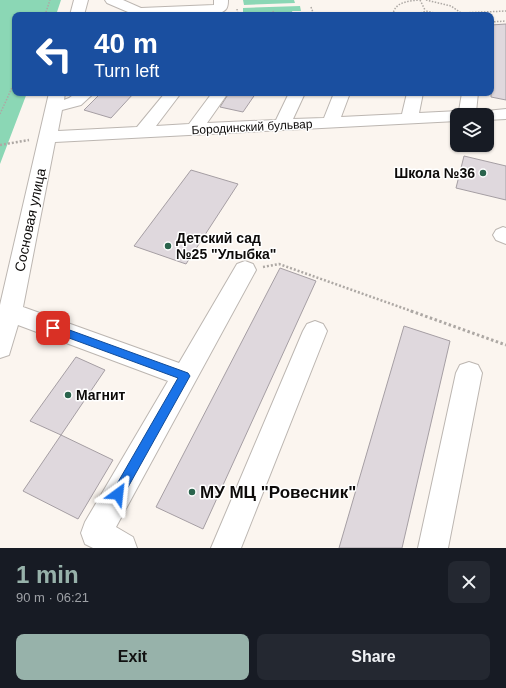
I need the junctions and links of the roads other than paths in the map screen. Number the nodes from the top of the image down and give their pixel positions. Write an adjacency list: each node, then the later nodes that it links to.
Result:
1 (82, 0): 4 (street)
2 (112, 0): 3 (street)
3 (221, 0)
4 (78, 12)
5 (82, 96): 12 (street)
6 (171, 96): 21 (street)
7 (218, 96): 20 (street)
8 (296, 96): 19 (street)
9 (341, 96): 18 (street)
10 (414, 96): 17 (street)
11 (470, 96): 13 (street)
12 (55, 100): 22 (street, Сосновая улица)
13 (468, 108)
14 (494, 114): 15 (street)
15 (506, 114)
16 (450, 116): 17 (street, Бородинский бульвар)
17 (410, 118): 18 (street, Бородинский бульвар)
18 (331, 122): 19 (street, Бородинский бульвар)
19 (282, 125): 20 (street, Бородинский бульвар)
20 (194, 130): 21 (street, Бородинский бульвар)
21 (143, 131): 22 (street, Бородинский бульвар)
22 (47, 137): 24 (street, Сосновая улица)
23 (244, 270): 28 (street)
24 (10, 312): 26 (street, Сосновая улица); 28 (street)
25 (315, 331): 30 (street)
26 (0, 347)
27 (469, 373): 31 (street)
28 (185, 376): 29 (street)
29 (114, 544)
30 (226, 548)
31 (433, 548)

